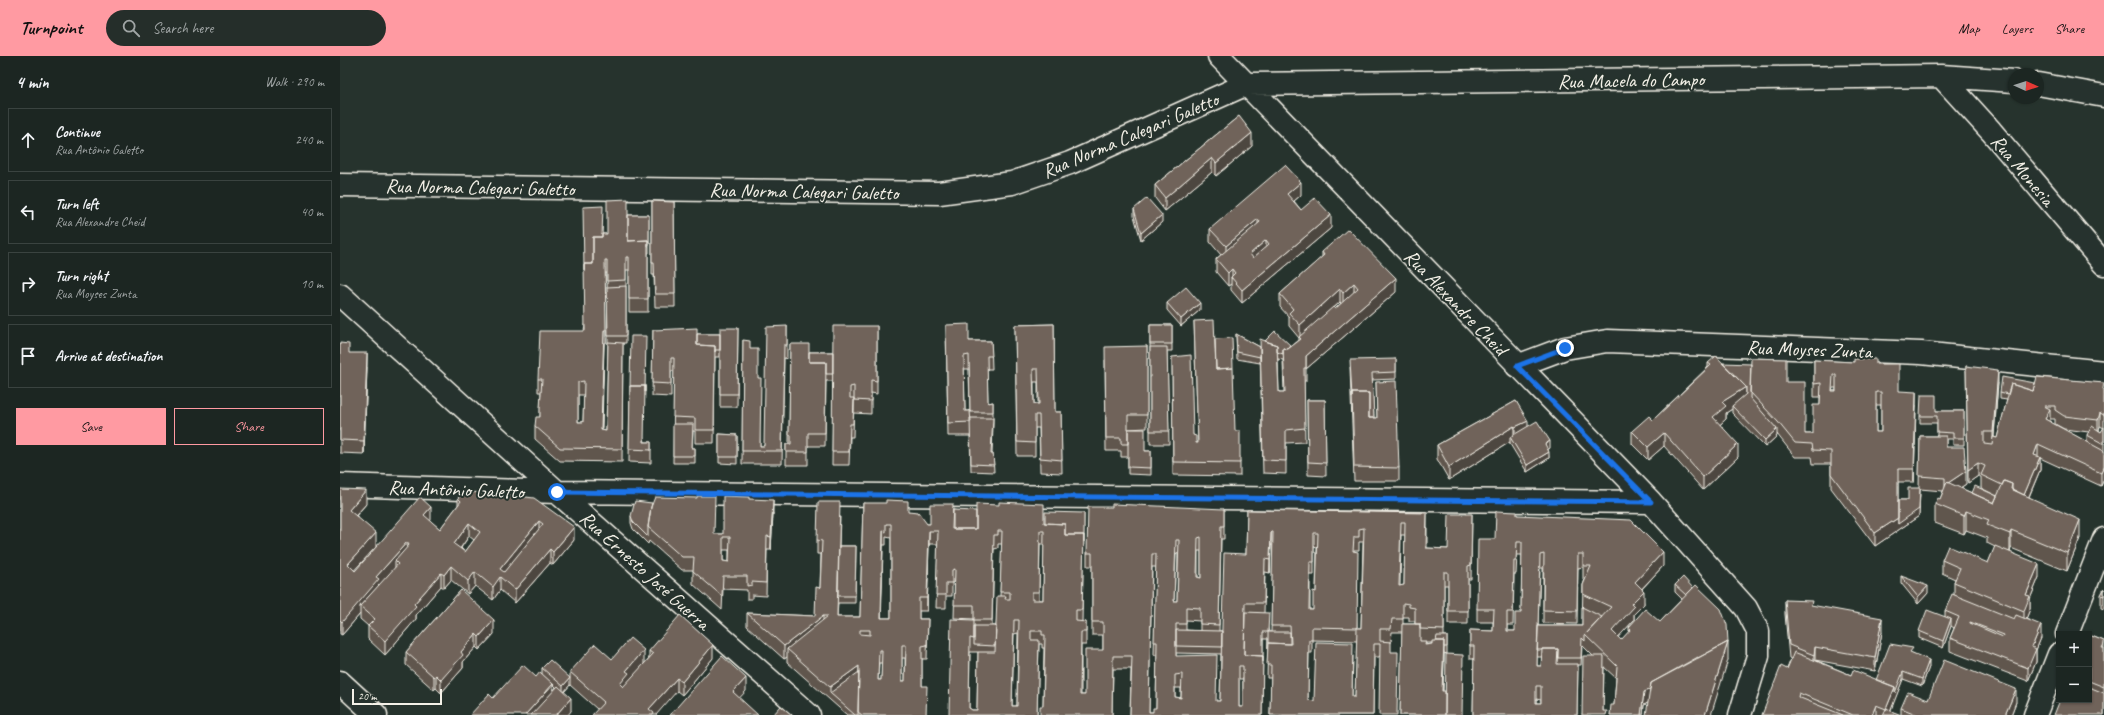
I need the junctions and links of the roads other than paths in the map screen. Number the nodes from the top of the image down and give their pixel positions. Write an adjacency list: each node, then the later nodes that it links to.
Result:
1 (1219, 56): 4 (street, Rua Alexandre Cheid)
2 (1941, 76): 3 (street, Rua Macela do Campo); 4 (street, Rua Macela do Campo); 8 (street, Rua Monesia)
3 (2008, 81)
4 (1247, 84): 7 (street, Rua Norma Calegari Galetto); 10 (street, Rua Alexandre Cheid)
5 (2044, 85): 6 (street)
6 (2104, 96)
7 (340, 185)
8 (2104, 264)
9 (340, 295): 13 (street, Rua Ernesto José Guerra)
10 (1517, 366): 11 (street, Rua Moyses Zunta); 14 (street, Rua Alexandre Cheid)
11 (2104, 372)
12 (340, 486): 13 (street, Rua Antônio Galetto)
13 (557, 492): 14 (street, Rua Antônio Galetto); 20 (street, Rua Ernesto José Guerra)
14 (1651, 502): 21 (street, Rua Alexandre Cheid)
15 (2104, 539): 16 (street)
16 (2068, 631)
17 (2056, 662): 22 (street)
18 (340, 682): 19 (street)
19 (376, 715)
20 (808, 715)
21 (1740, 715)
22 (2035, 715)

